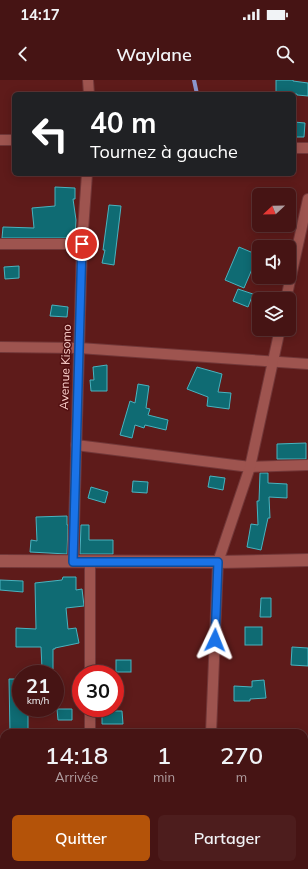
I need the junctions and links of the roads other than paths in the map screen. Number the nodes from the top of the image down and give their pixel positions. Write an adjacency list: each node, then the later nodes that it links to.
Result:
1 (88, 80): 2 (street)
2 (88, 92)
3 (0, 140): 4 (street)
4 (12, 140)
5 (296, 148): 6 (street)
6 (308, 148)
7 (87, 176): 10 (street, Avenue Kisomo)
8 (308, 199): 11 (street)
9 (0, 244): 10 (street)
10 (82, 244): 14 (street, Avenue Kisomo)
11 (288, 292)
12 (278, 336): 15 (street)
13 (0, 347): 14 (street)
14 (78, 348): 15 (street); 17 (street, Avenue Kisomo)
15 (272, 361): 16 (street); 19 (street)
16 (308, 364)
17 (76, 446): 19 (street); 22 (street, Avenue Kisomo)
18 (308, 465): 19 (street)
19 (250, 467): 24 (street)
20 (308, 560): 24 (street)
21 (0, 561): 22 (street)
22 (73, 562): 23 (street)
23 (90, 562): 24 (street); 25 (street)
24 (218, 562): 28 (street)
25 (90, 665)
26 (90, 717): 27 (street)
27 (90, 729)
28 (211, 729)

